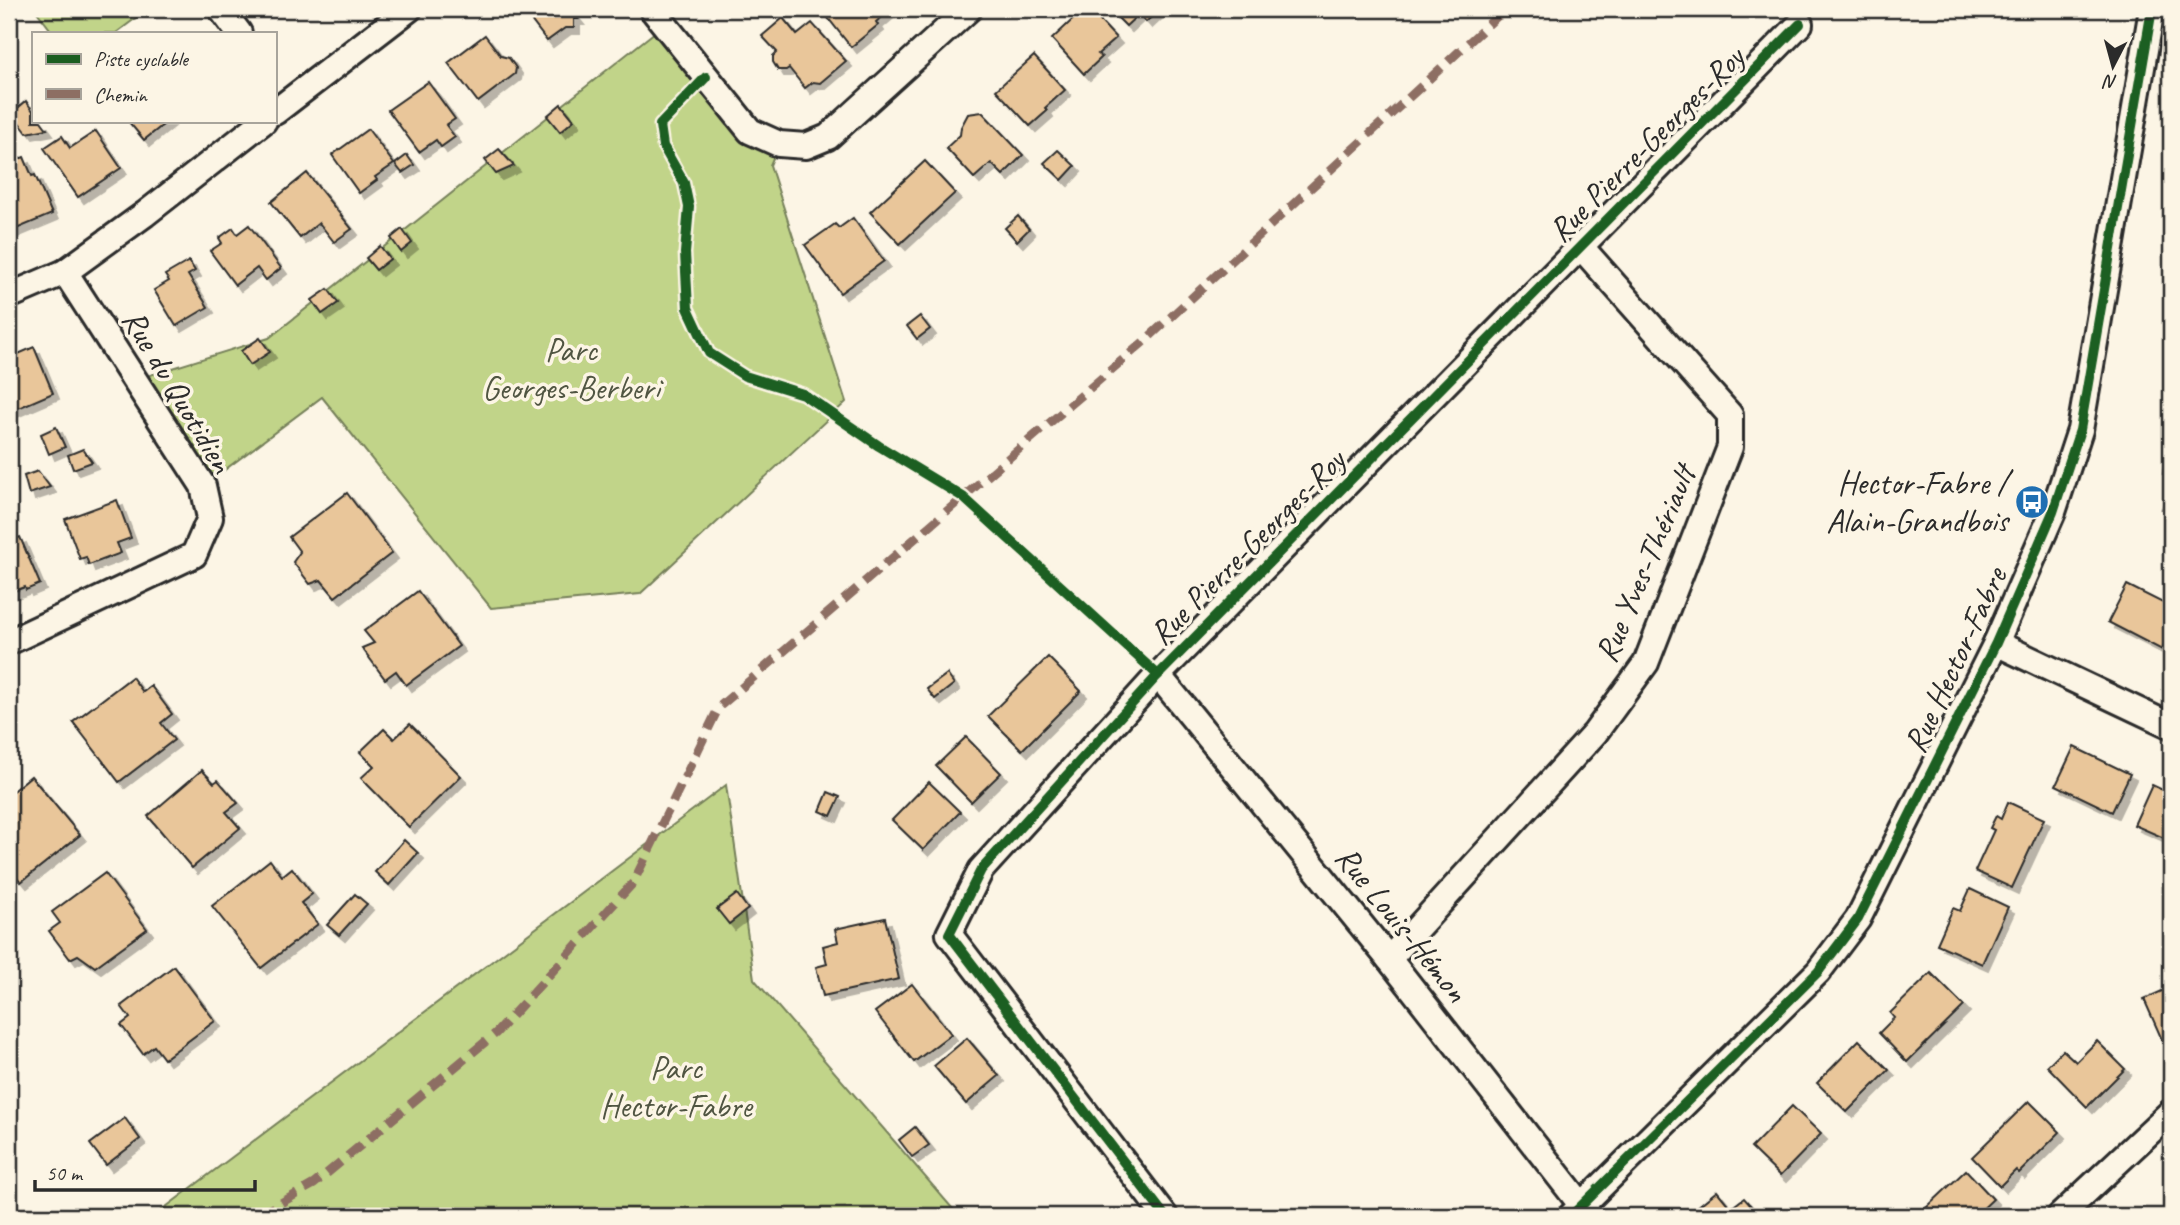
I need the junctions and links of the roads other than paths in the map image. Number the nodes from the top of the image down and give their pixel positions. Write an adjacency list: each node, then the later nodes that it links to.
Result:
1 (221, 9): 7 (street)
2 (409, 9): 8 (street)
3 (652, 9): 4 (street)
4 (969, 9)
5 (2152, 9): 14 (street, Rue Hector-Fabre)
6 (1800, 24): 10 (street, Rue Pierre-Georges-Roy)
7 (238, 32)
8 (280, 98)
9 (263, 122): 11 (street)
10 (1581, 247): 15 (street, Rue Pierre-Georges-Roy); 17 (street, Rue Yves-Thériault)
11 (65, 272): 12 (street); 13 (street, Rue du Quotidien)
12 (9, 296)
13 (9, 642)
14 (1996, 643): 16 (street); 19 (street, Rue Hector-Fabre)
15 (1158, 675): 17 (street, Rue Louis-Hémon); 20 (street, Rue Pierre-Georges-Roy)
16 (2171, 726)
17 (1389, 959): 19 (street, Rue Louis-Hémon)
18 (2171, 1112): 21 (street)
19 (1581, 1213)
20 (1165, 1216)
21 (2060, 1216)

